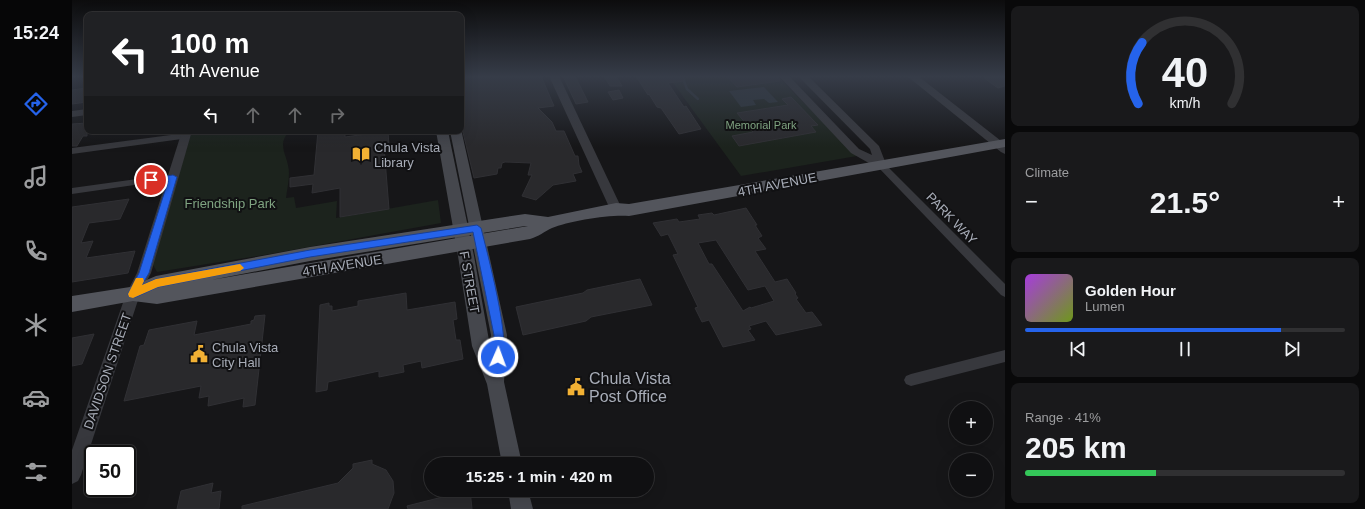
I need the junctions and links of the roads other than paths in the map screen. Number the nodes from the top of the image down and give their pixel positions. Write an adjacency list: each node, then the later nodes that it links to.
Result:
1 (565, 100): 15 (street)
2 (807, 100): 12 (street, PARK WAY)
3 (827, 100): 12 (street, PARK WAY)
4 (943, 100): 10 (street)
5 (84, 112): 6 (street)
6 (72, 114)
7 (187, 134): 11 (street); 13 (street, DAVIDSON STREET)
8 (443, 134): 16 (main road, F STREET)
9 (456, 134): 16 (main road, F STREET)
10 (1002, 146): 12 (main road, 4TH AVENUE)
11 (72, 151)
12 (880, 164): 15 (main road, 4TH AVENUE); 17 (street, PARK WAY)
13 (173, 177): 14 (street); 18 (street, DAVIDSON STREET)
14 (72, 191)
15 (616, 210): 16 (main road, 4TH AVENUE)
16 (470, 236): 18 (main road, 4TH AVENUE); 22 (main road, F STREET)
17 (1005, 292)
18 (133, 294): 19 (main road, 4TH AVENUE); 23 (street, DAVIDSON STREET)
19 (72, 304)
20 (1005, 356): 21 (street)
21 (911, 380)
22 (511, 457)
23 (73, 471)
24 (519, 497): 25 (main road)
25 (522, 509)

